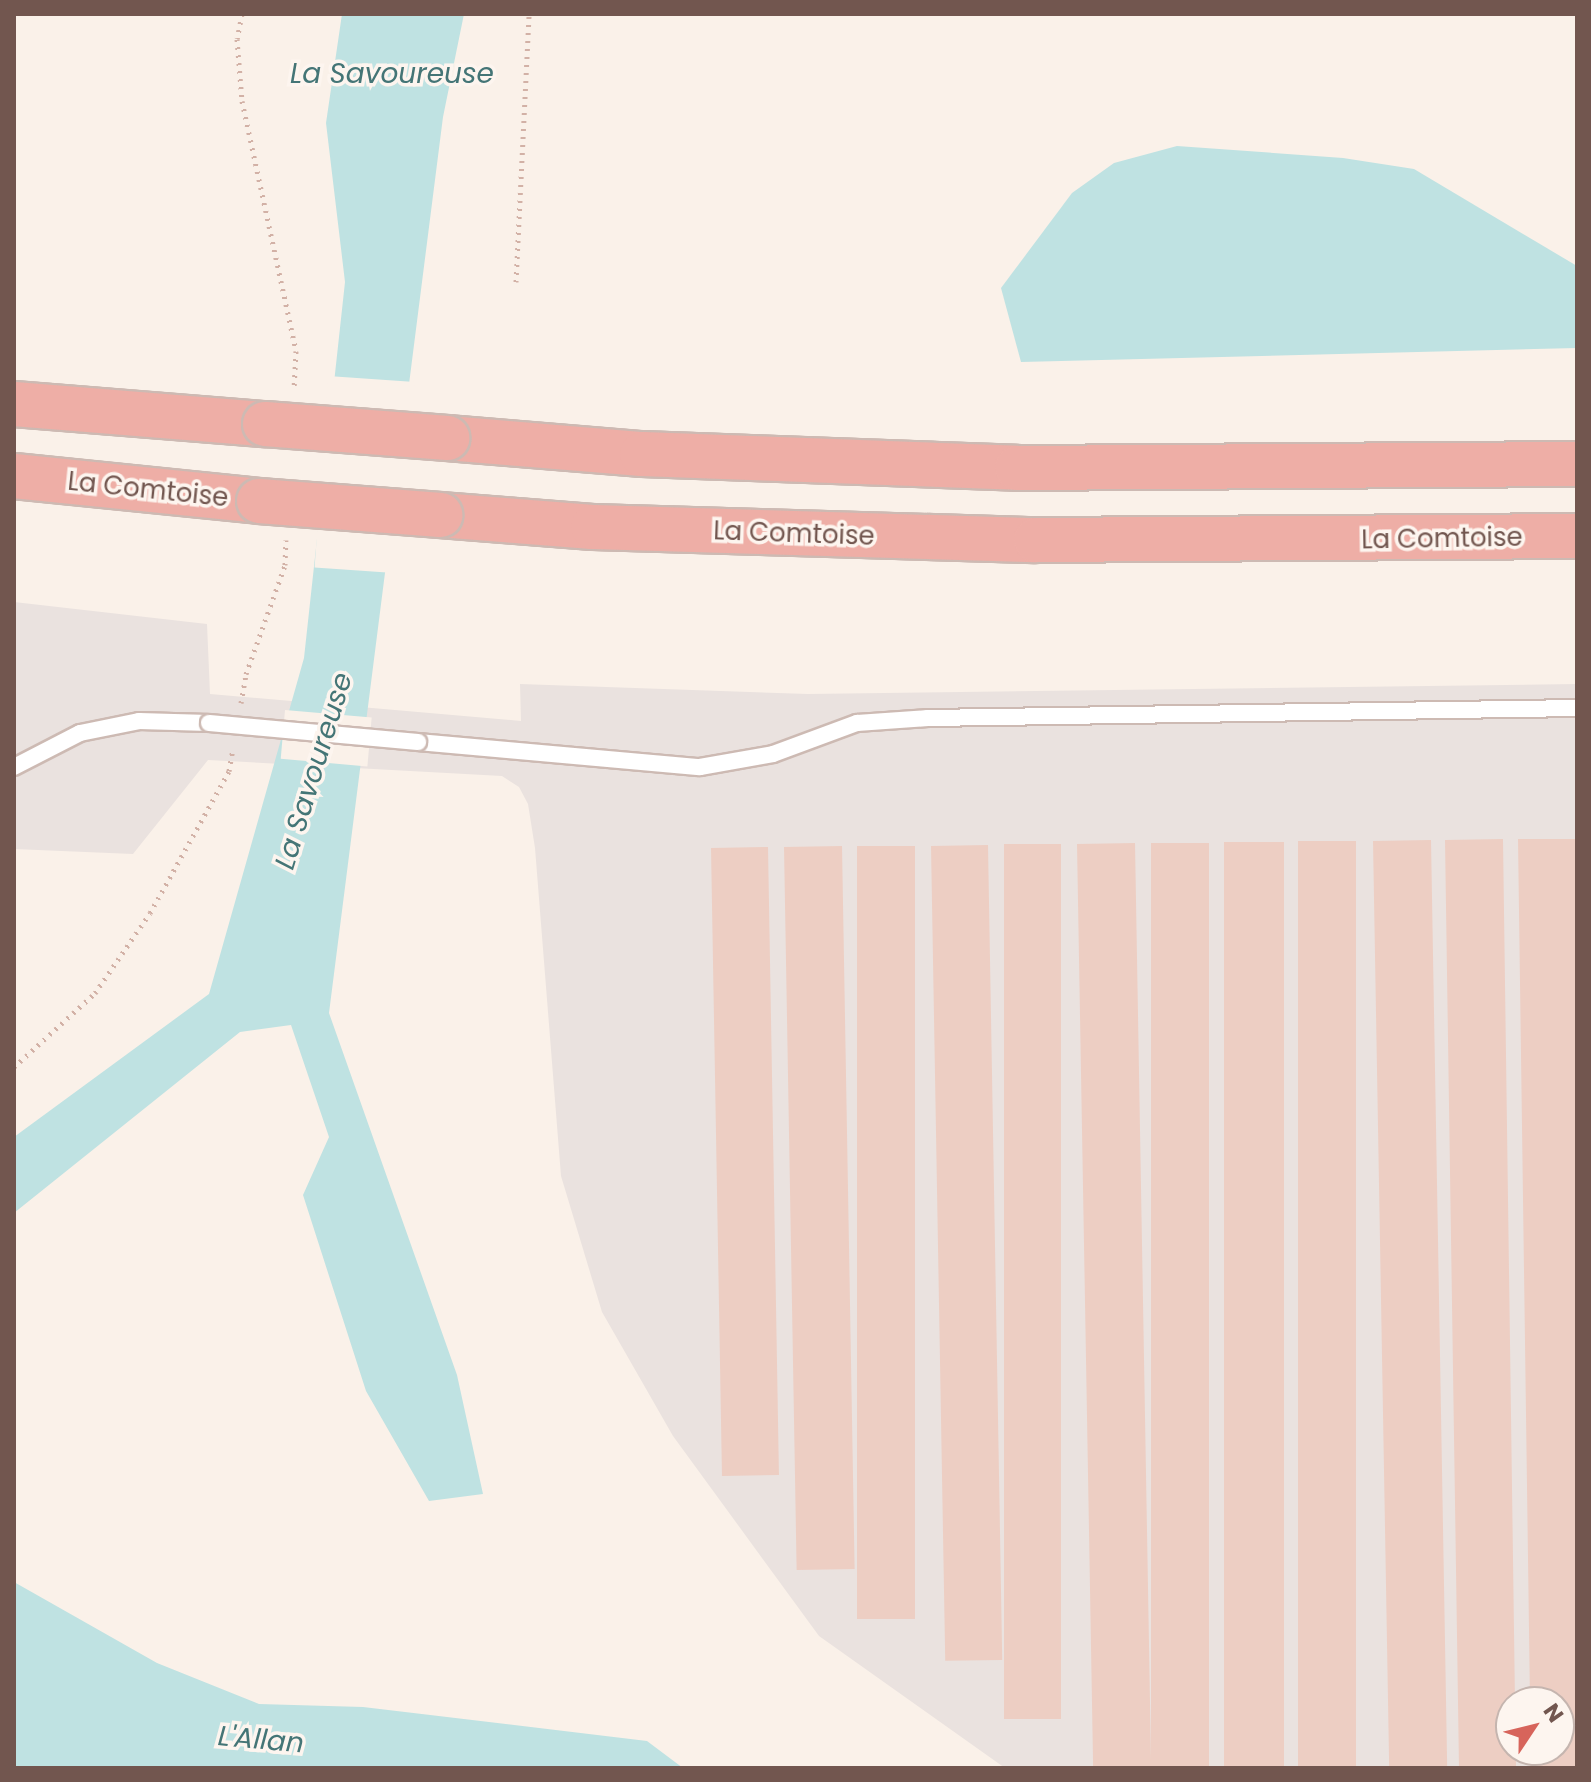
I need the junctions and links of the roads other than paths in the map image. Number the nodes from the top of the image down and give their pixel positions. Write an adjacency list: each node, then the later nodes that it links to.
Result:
1 (14, 404): 2 (highway, bridge)
2 (1577, 464)
3 (14, 476): 4 (highway, La Comtoise, bridge)
4 (1577, 536)
5 (1577, 708): 6 (lane, bridge)
6 (14, 767)

